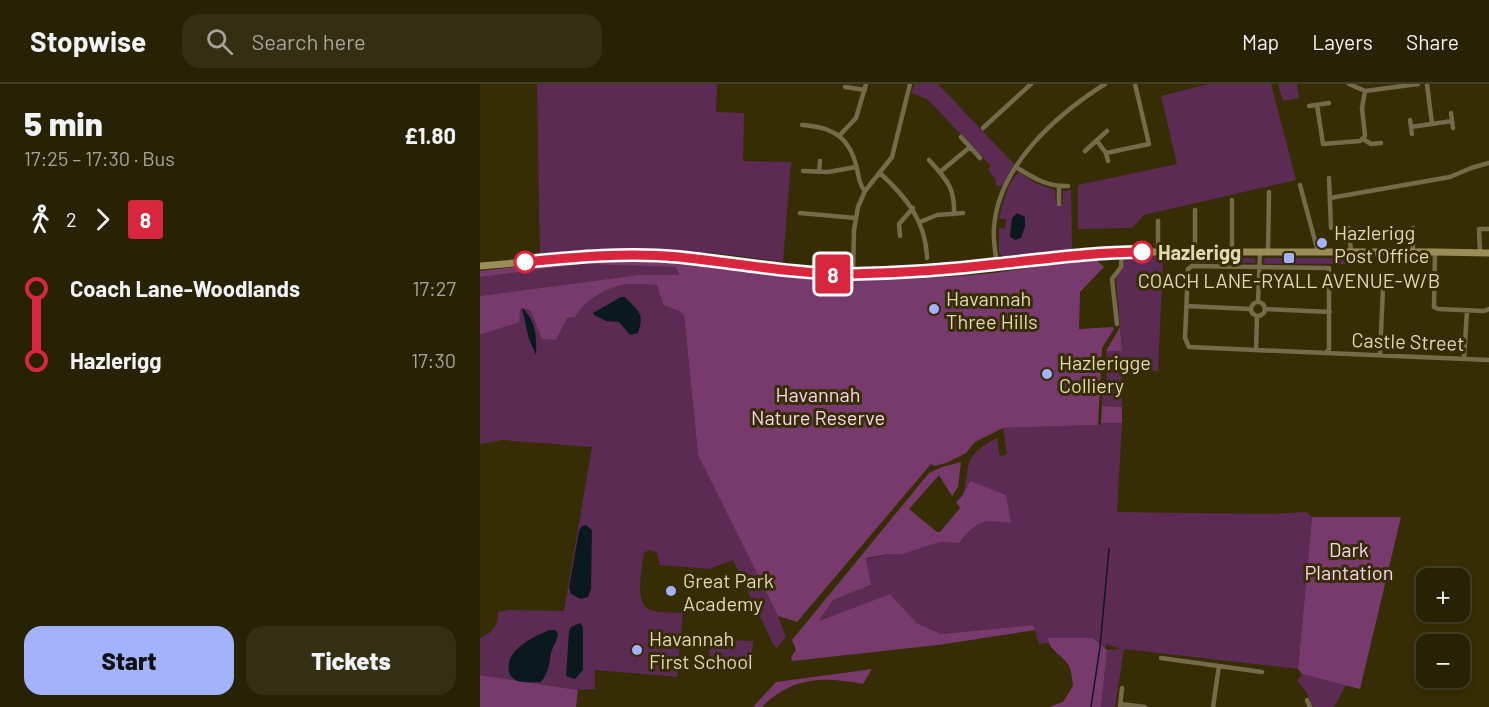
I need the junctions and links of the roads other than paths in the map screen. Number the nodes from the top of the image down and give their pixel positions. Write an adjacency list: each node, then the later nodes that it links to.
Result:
1 (910, 84): 45 (street)
2 (1105, 84): 41 (street)
3 (1135, 84): 34 (street)
4 (1349, 84): 11 (street)
5 (1418, 84): 8 (street)
6 (1426, 84): 18 (street)
7 (1029, 85): 21 (street)
8 (1389, 86): 11 (street)
9 (845, 87): 10 (street)
10 (865, 87): 25 (street)
11 (1365, 92): 27 (street)
12 (1329, 103): 13 (street)
13 (1317, 105): 14 (street); 30 (street)
14 (1309, 106)
15 (1451, 113): 17 (street)
16 (1410, 120): 20 (street)
17 (1452, 121): 18 (street); 22 (street)
18 (1432, 124): 20 (street)
19 (802, 125): 25 (street)
20 (1411, 127): 24 (street)
21 (983, 128)
22 (1453, 128)
23 (1107, 131): 28 (street)
24 (1412, 134)
25 (839, 136): 40 (street)
26 (961, 137): 31 (street)
27 (1363, 139): 29 (street); 30 (street)
28 (1097, 141): 32 (street); 34 (street)
29 (1381, 142)
30 (1323, 144): 33 (street)
31 (970, 147): 35 (street); 44 (street)
32 (1085, 151)
33 (1319, 151)
34 (1106, 153): 38 (street)
35 (980, 158)
36 (930, 160): 44 (street)
37 (820, 161): 43 (street)
38 (1108, 161)
39 (1489, 163): 52 (street)
40 (856, 166): 43 (street); 50 (street)
41 (1016, 167): 48 (street); 81 (street)
42 (803, 171): 43 (street)
43 (819, 172)
44 (940, 172): 59 (street)
45 (880, 173): 50 (street); 55 (street)
46 (1329, 178): 52 (street)
47 (1300, 185): 71 (street)
48 (1059, 186): 49 (street); 54 (street)
49 (1068, 186)
50 (864, 191): 60 (street)
51 (1269, 192): 77 (street)
52 (1330, 198): 63 (street)
53 (1232, 200): 76 (street)
54 (1059, 204)
55 (913, 208): 62 (street); 67 (street)
56 (1195, 210): 75 (street)
57 (800, 213): 60 (street)
58 (963, 213): 59 (street)
59 (954, 214): 62 (street)
60 (855, 218): 84 (street)
61 (1158, 221): 69 (street)
62 (921, 222): 80 (street)
63 (1331, 228)
64 (1349, 228): 72 (street)
65 (1413, 228): 73 (street)
66 (1489, 229): 78 (street)
67 (900, 236)
68 (1122, 252): 69 (street); 81 (street); 94 (street)
69 (1158, 252): 75 (street)
70 (1260, 252): 76 (street); 77 (street); 83 (street)
71 (1318, 252): 72 (street); 77 (street)
72 (1351, 252): 73 (street)
73 (1413, 252): 74 (street)
74 (1435, 252): 78 (street); 91 (street)
75 (1196, 253): 76 (street)
76 (1232, 253)
77 (1268, 253)
78 (1480, 253): 79 (street)
79 (1489, 254)
80 (927, 258)
81 (997, 264): 84 (street)
82 (480, 266): 84 (street)
83 (1260, 266): 86 (street); 87 (street); 92 (street)
84 (853, 274)
85 (1383, 287): 97 (street)
86 (1258, 302): 88 (street); 89 (street)
87 (1186, 306): 88 (street); 95 (street, Castle Street)
88 (1250, 309): 93 (street)
89 (1265, 309): 92 (street); 93 (street)
90 (1489, 309): 91 (street)
91 (1467, 310): 98 (street)
92 (1330, 312): 96 (street)
93 (1257, 317): 95 (street)
94 (1117, 324)
95 (1256, 350): 96 (street, Castle Street)
96 (1328, 351): 97 (street, Castle Street)
97 (1380, 355): 98 (street, Castle Street)
98 (1464, 358): 99 (street, Castle Street)
99 (1489, 360)
100 (1161, 658): 101 (street)
101 (1219, 666): 102 (street); 107 (street)
102 (1263, 672)
103 (1122, 688): 105 (street)
104 (1306, 700): 108 (street)
105 (1120, 705): 106 (street)
106 (1145, 707)
107 (1213, 707)
108 (1310, 707)

